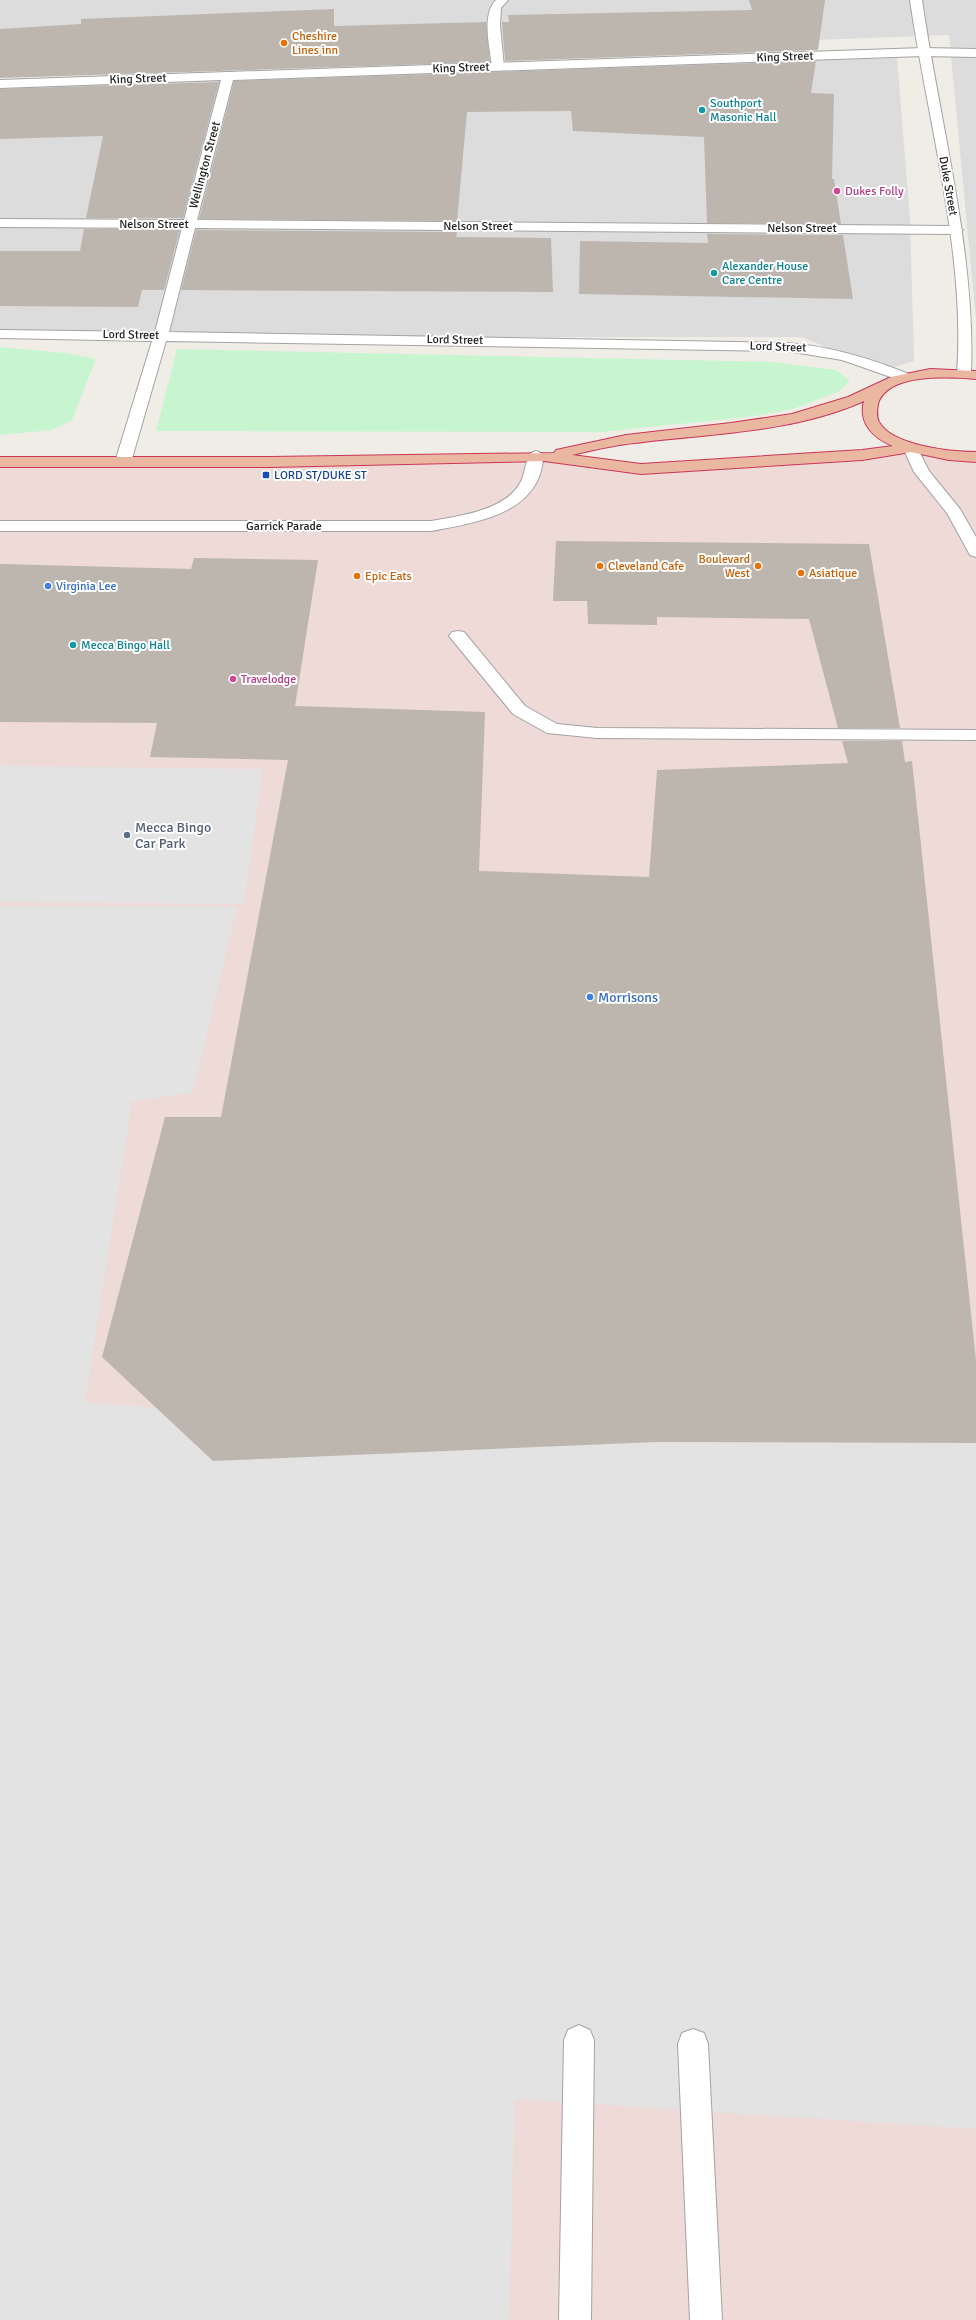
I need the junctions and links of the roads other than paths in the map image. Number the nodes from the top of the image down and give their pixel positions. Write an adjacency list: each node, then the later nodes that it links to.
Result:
1 (502, 0): 5 (street)
2 (916, 0): 3 (street, Duke Street)
3 (923, 52): 4 (street, King Street); 5 (street, King Street); 10 (street, Duke Street)
4 (976, 53)
5 (498, 67): 6 (street, King Street)
6 (228, 76): 7 (street, King Street); 9 (street, Wellington Street)
7 (0, 84)
8 (0, 223): 9 (street, Nelson Street)
9 (189, 224): 10 (street, Nelson Street); 12 (street, Wellington Street)
10 (956, 230): 13 (street, Duke Street)
11 (0, 334): 12 (street, Lord Street)
12 (161, 335): 14 (street, Lord Street); 20 (street, Wellington Street)
13 (970, 374): 14 (highway)
14 (904, 377): 15 (highway)
15 (883, 387): 16 (highway); 17 (highway)
16 (910, 448): 17 (highway); 18 (highway); 22 (street)
17 (540, 456): 20 (highway); 21 (street, Garrick Parade)
18 (976, 457)
19 (0, 462): 20 (highway)
20 (123, 462)
21 (0, 526)
22 (976, 552)
23 (458, 636): 24 (street)
24 (976, 735)
25 (579, 2040): 27 (street)
26 (693, 2044): 28 (street)
27 (575, 2320)
28 (706, 2320)

